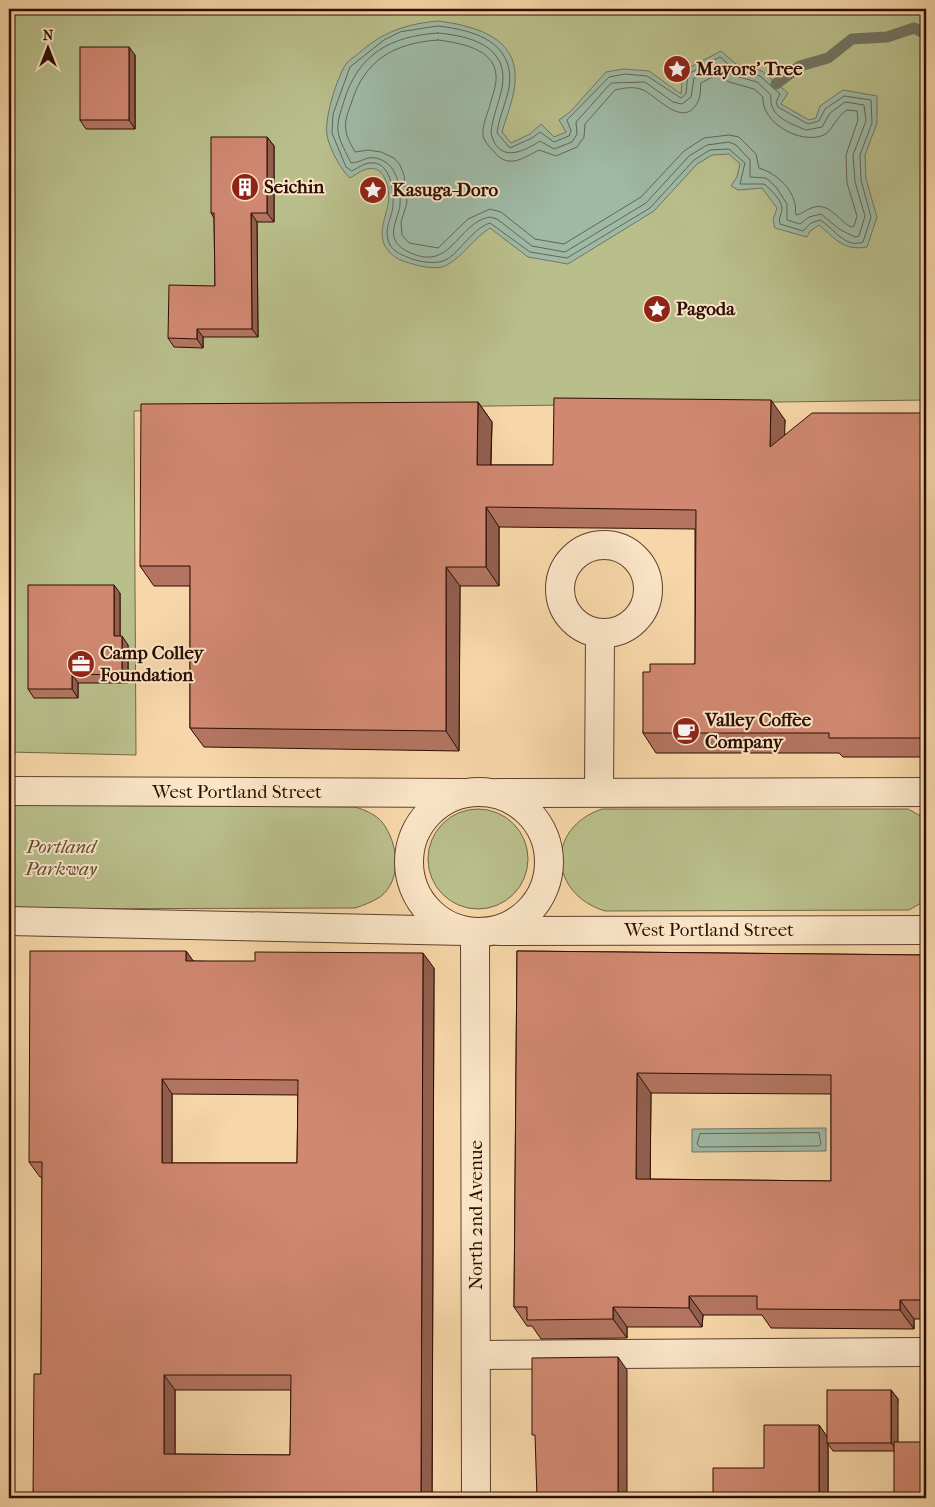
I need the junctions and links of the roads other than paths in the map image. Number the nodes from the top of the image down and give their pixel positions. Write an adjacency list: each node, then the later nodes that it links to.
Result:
1 (600, 633): 4 (street)
2 (9, 791): 3 (street, West Portland Street)
3 (466, 792): 6 (street, West Portland Street); 9 (street, West Portland Street)
4 (598, 792): 5 (street, West Portland Street); 6 (street, West Portland Street)
5 (926, 792)
6 (494, 793): 9 (street, West Portland Street)
7 (9, 921): 9 (street, West Portland Street)
8 (926, 930): 9 (street, West Portland Street)
9 (477, 931): 11 (street, North 2nd Avenue)
10 (926, 1352): 11 (street)
11 (477, 1355): 12 (street, North 2nd Avenue)
12 (476, 1498)

